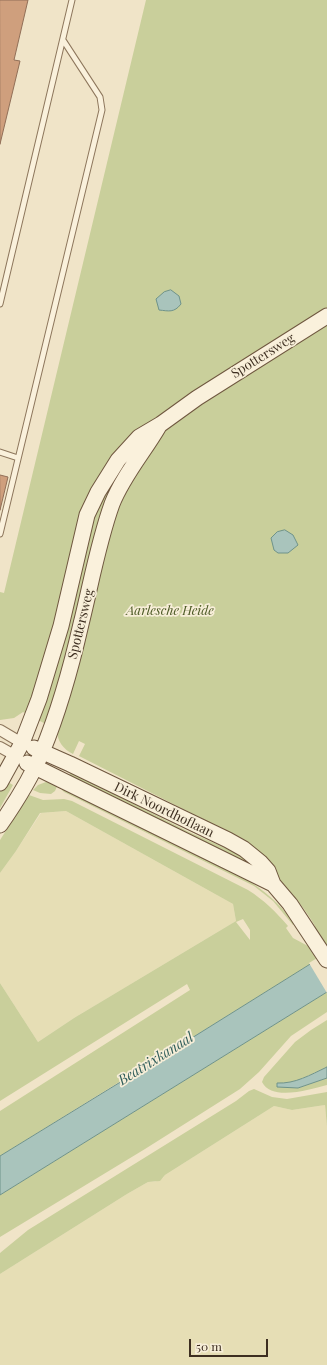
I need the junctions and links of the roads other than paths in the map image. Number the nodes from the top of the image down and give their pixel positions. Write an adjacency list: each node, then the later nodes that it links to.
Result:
1 (72, 0): 2 (lane)
2 (63, 40): 3 (lane); 7 (lane)
3 (0, 304)
4 (327, 316): 5 (main road, Spottersweg)
5 (161, 424): 10 (main road, Spottersweg); 12 (main road, Spottersweg)
6 (0, 452): 7 (lane)
7 (18, 458): 8 (lane)
8 (0, 534)
9 (0, 730): 10 (street)
10 (22, 743): 12 (main road, Dirk Noordhoflaan); 13 (main road, Spottersweg)
11 (0, 747): 13 (street)
12 (42, 752): 14 (main road, Spottersweg); 17 (main road, Dirk Noordhoflaan)
13 (16, 756): 14 (main road, Dirk Noordhoflaan); 15 (main road, Spottersweg)
14 (35, 767): 16 (main road, Spottersweg); 17 (main road, Dirk Noordhoflaan)
15 (0, 783)
16 (0, 825)
17 (273, 884): 18 (main road, Dirk Noordhoflaan)
18 (327, 960)

